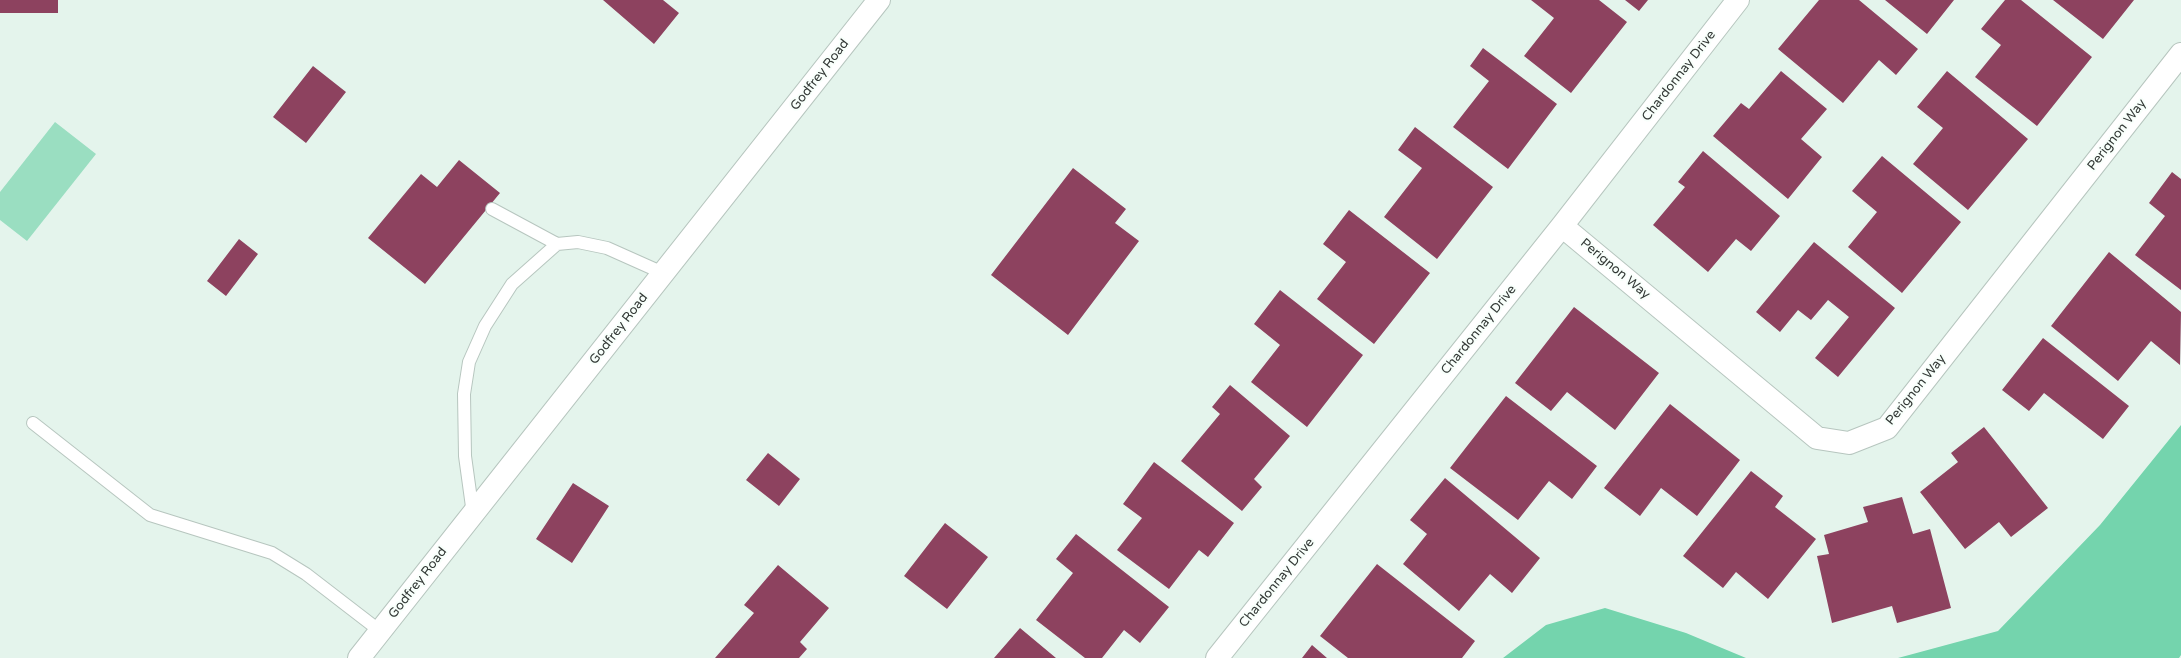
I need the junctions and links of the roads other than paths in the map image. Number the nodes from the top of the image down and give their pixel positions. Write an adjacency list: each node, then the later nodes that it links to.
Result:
1 (879, 0): 7 (street, Godfrey Road)
2 (1738, 0): 5 (street, Chardonnay Drive)
3 (2181, 54): 5 (street, Perignon Way)
4 (492, 209): 6 (lane)
5 (1562, 226): 12 (street, Chardonnay Drive)
6 (557, 244): 7 (lane); 9 (lane)
7 (663, 273): 9 (street, Godfrey Road)
8 (33, 423): 10 (lane)
9 (473, 514): 10 (street, Godfrey Road)
10 (380, 631): 11 (street, Godfrey Road)
11 (359, 658)
12 (1217, 658)

